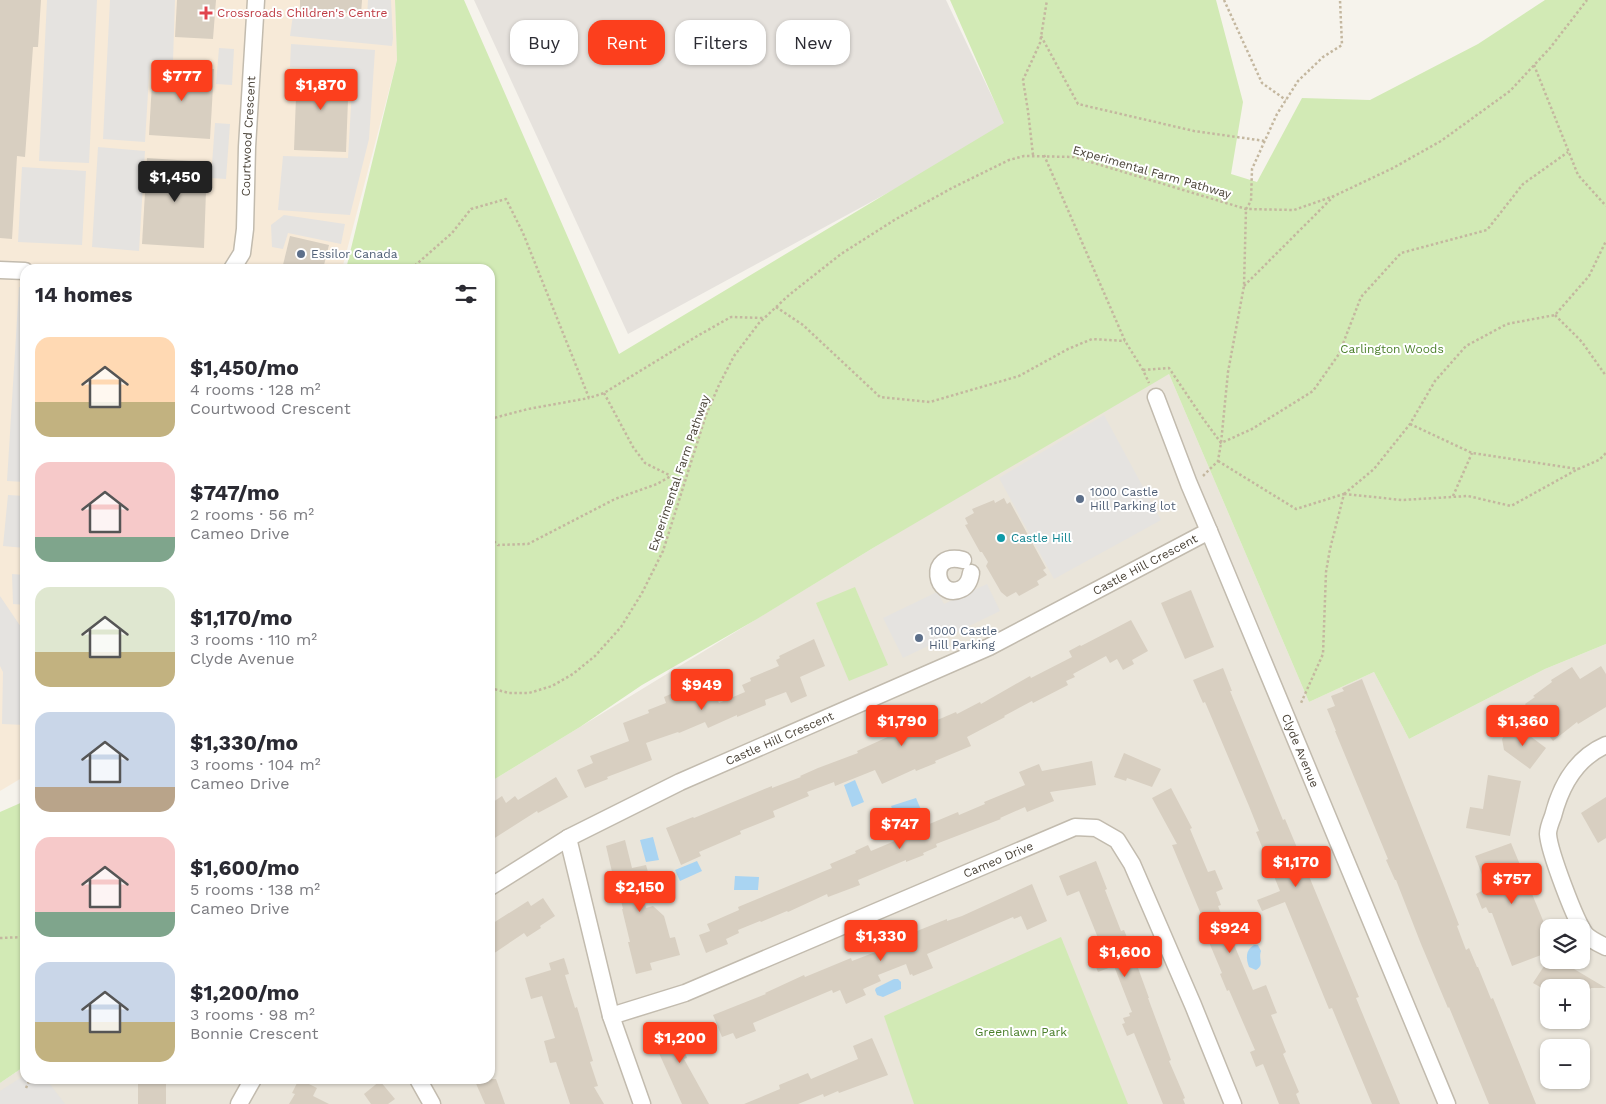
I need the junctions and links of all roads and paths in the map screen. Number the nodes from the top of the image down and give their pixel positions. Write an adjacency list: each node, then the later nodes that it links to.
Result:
1 (256, 0): 17 (street, Courtwood Crescent)
2 (1047, 0): 6 (path)
3 (1224, 0): 8 (path)
4 (1340, 0): 8 (path)
5 (1587, 0): 7 (path, Experimental Farm Pathway)
6 (1042, 36): 9 (path); 11 (path)
7 (1534, 65): 10 (path); 13 (path, Experimental Farm Pathway)
8 (1286, 100): 9 (path)
9 (1265, 141): 15 (path)
10 (1568, 152): 14 (path); 33 (path)
11 (1033, 155): 12 (path, Experimental Farm Pathway); 22 (path, Experimental Farm Pathway)
12 (1044, 155): 15 (path, Experimental Farm Pathway); 25 (path)
13 (1334, 196): 15 (path, Experimental Farm Pathway); 21 (path)
14 (1606, 206)
15 (1246, 209): 21 (path)
16 (1606, 241): 23 (path)
17 (235, 264)
18 (417, 264): 29 (path)
19 (0, 270): 20 (street)
20 (20, 271)
21 (1244, 286): 33 (path)
22 (776, 307): 24 (path, Experimental Farm Pathway); 25 (path)
23 (1554, 315): 27 (path); 32 (path)
24 (764, 318): 28 (path); 39 (path, Experimental Farm Pathway)
25 (1125, 342): 26 (path)
26 (1143, 370): 30 (path); 33 (path)
27 (1606, 376)
28 (604, 393): 29 (path); 38 (path)
29 (590, 398): 31 (path)
30 (1156, 398): 40 (street, Clyde Avenue)
31 (495, 418)
32 (1410, 424): 34 (path); 41 (path)
33 (1221, 443): 36 (path)
34 (1472, 453): 37 (path); 42 (path)
35 (1605, 455): 37 (path)
36 (1218, 461): 40 (path); 41 (path)
37 (1578, 469): 42 (path)
38 (671, 476): 39 (path); 44 (path)
39 (686, 481): 45 (path, Experimental Farm Pathway)
40 (1189, 484): 43 (street, Clyde Avenue)
41 (1344, 494): 42 (path); 46 (path)
42 (1453, 496)
43 (1209, 531): 48 (street, Castle Hill Crescent); 62 (street, Clyde Avenue)
44 (495, 542)
45 (495, 689)
46 (1301, 703)
47 (1606, 745): 52 (street)
48 (568, 838): 49 (street, Castle Hill Crescent); 53 (street)
49 (495, 884)
50 (20, 937): 51 (path)
51 (0, 938)
52 (1606, 947)
53 (611, 1016): 60 (street); 61 (street, Cameo Drive)
54 (28, 1084): 57 (path)
55 (250, 1084): 58 (street)
56 (421, 1084): 59 (street)
57 (26, 1088)
58 (239, 1104)
59 (432, 1104)
60 (642, 1104)
61 (1233, 1104)
62 (1446, 1104)

